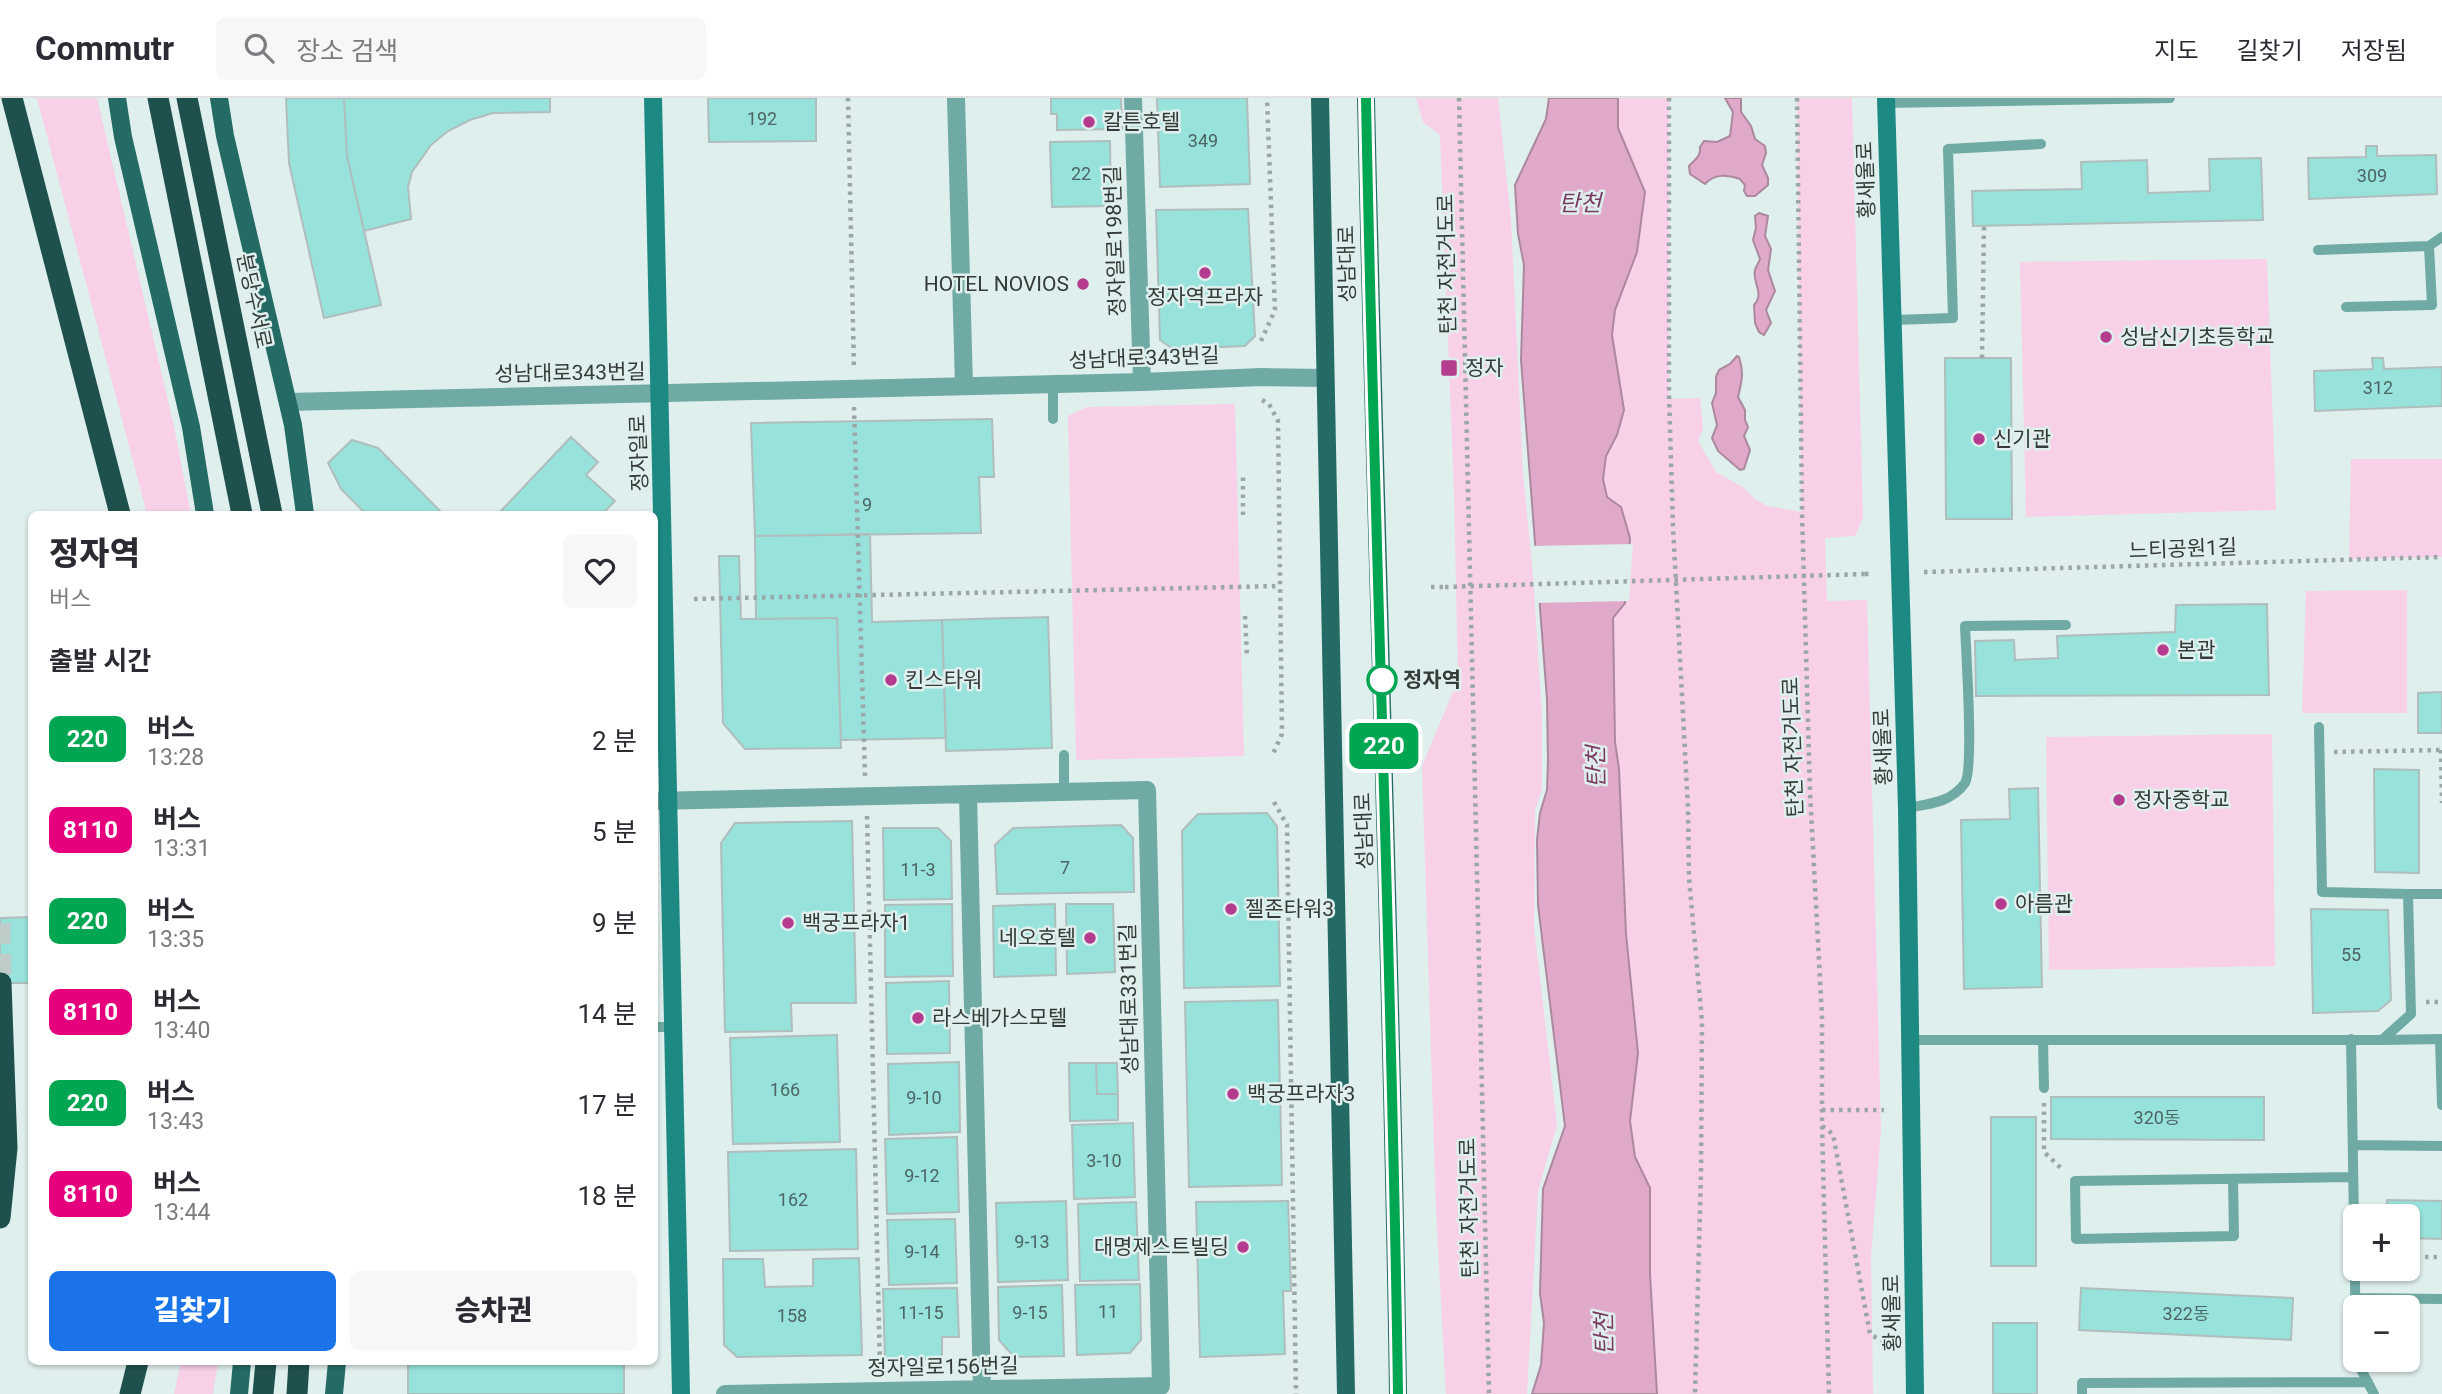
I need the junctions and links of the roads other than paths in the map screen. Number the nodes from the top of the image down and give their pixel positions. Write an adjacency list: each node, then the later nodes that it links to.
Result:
1 (12, 98): 27 (highway)
2 (117, 98): 28 (main road)
3 (158, 98): 29 (highway)
4 (187, 98): 30 (highway, 분당수서로)
5 (219, 98): 25 (main road)
6 (653, 98): 24 (street, 정자일로)
7 (956, 98): 23 (street)
8 (1133, 98): 21 (street, 정자일로198번길)
9 (1320, 98): 20 (main road, 성남대로)
10 (1366, 98): 77 (main road, 성남대로)
11 (2171, 98): 12 (lane)
12 (2103, 99): 13 (lane)
13 (1886, 101): 19 (street, 황새울로)
14 (2041, 144): 19 (lane)
15 (2442, 237): 16 (lane)
16 (2429, 246): 17 (lane); 18 (lane)
17 (2318, 250)
18 (2346, 307)
19 (1893, 320): 38 (street, 황새울로)
20 (1325, 378): 21 (street, 성남대로343번길); 76 (main road, 성남대로)
21 (1142, 382): 22 (street, 성남대로343번길)
22 (1053, 384): 23 (street, 성남대로343번길); 26 (lane)
23 (964, 386): 24 (street, 성남대로343번길)
24 (660, 393): 25 (street, 성남대로343번길); 37 (street, 정자일로)
25 (288, 402): 31 (main road)
26 (1053, 419)
27 (119, 511)
28 (205, 511)
29 (241, 511)
30 (271, 511)
31 (305, 511)
32 (2066, 625): 38 (lane)
33 (2319, 727): 39 (lane)
34 (1063, 755): 35 (lane)
35 (1064, 793): 36 (street, 성남대로331번길); 66 (street, 성남대로331번길)
36 (968, 795): 37 (street, 성남대로331번길); 68 (street)
37 (662, 801): 43 (street, 정자일로)
38 (1907, 808): 45 (street, 황새울로)
39 (2408, 894): 40 (lane); 48 (lane)
40 (2442, 894)
41 (1, 983): 55 (highway)
42 (658, 1027): 43 (lane)
43 (673, 1027): 74 (street, 정자일로)
44 (2441, 1039): 48 (lane); 50 (lane)
45 (1912, 1040): 46 (lane); 78 (street, 황새울로)
46 (2043, 1040): 47 (lane); 49 (lane)
47 (2351, 1040): 48 (lane); 51 (lane)
48 (2382, 1040)
49 (2044, 1088)
50 (2442, 1105)
51 (2353, 1145): 52 (lane); 53 (lane)
52 (2442, 1146)
53 (2353, 1177): 54 (lane); 56 (lane)
54 (2233, 1179): 54 (lane)
55 (0, 1217)
56 (2355, 1295)
57 (2420, 1299): 58 (lane)
58 (2442, 1299)
59 (137, 1365): 69 (highway)
60 (242, 1365): 70 (main road)
61 (266, 1365): 71 (highway)
62 (299, 1365): 72 (highway)
63 (337, 1365): 73 (main road)
64 (2363, 1372): 65 (lane)
65 (2368, 1382): 67 (lane); 80 (lane)
66 (1161, 1386): 68 (street, 정자일로156번길)
67 (2271, 1388): 79 (lane)
68 (982, 1389): 75 (street, 정자일로156번길)
69 (130, 1394)
70 (239, 1394)
71 (263, 1394)
72 (297, 1394)
73 (334, 1394)
74 (681, 1394)
75 (725, 1394)
76 (1346, 1394)
77 (1398, 1394)
78 (1915, 1394)
79 (2082, 1394)
80 (2374, 1394)

